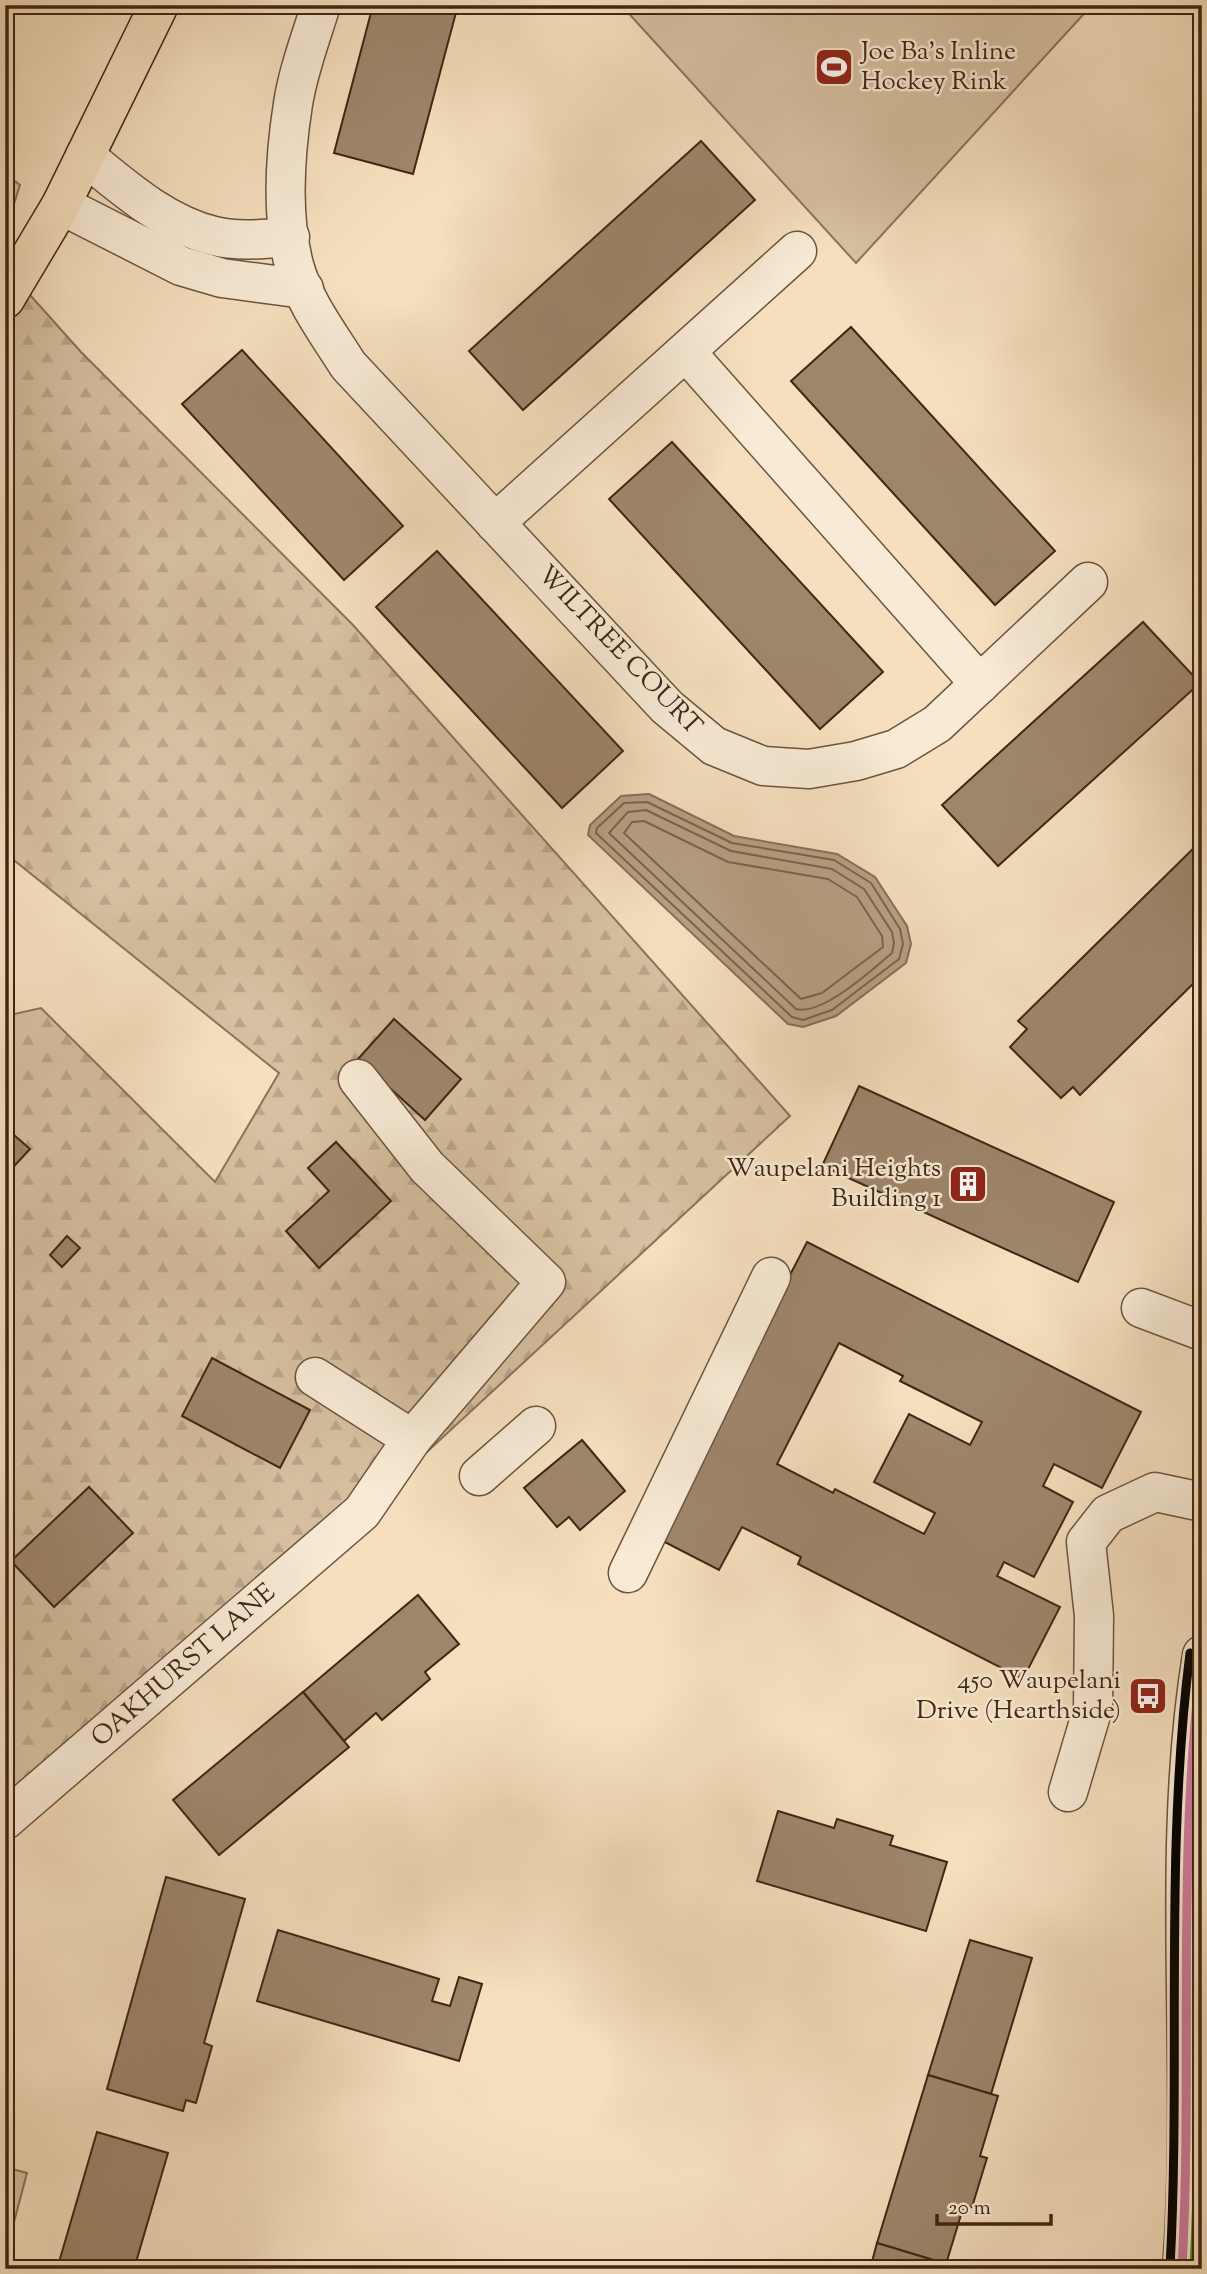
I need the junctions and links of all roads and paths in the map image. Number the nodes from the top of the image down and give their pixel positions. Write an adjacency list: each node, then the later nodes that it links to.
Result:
1 (159, 5): 3 (main road)
2 (321, 5): 5 (street, WILTREE COURT)
3 (85, 156): 4 (main road); 5 (street)
4 (61, 205): 7 (street); 8 (main road)
5 (290, 237): 7 (street, WILTREE COURT)
6 (797, 251): 9 (street)
7 (304, 289): 10 (street, WILTREE COURT)
8 (5, 299)
9 (686, 352): 10 (street); 12 (street)
10 (495, 523): 12 (street, WILTREE COURT)
11 (1088, 582): 12 (street, WILTREE COURT)
12 (980, 684)
13 (358, 1079): 19 (street, OAKHURST LANE)
14 (771, 1277): 22 (street)
15 (1141, 1308): 16 (street)
16 (1202, 1331)
17 (314, 1377): 19 (street)
18 (536, 1426): 20 (street)
19 (412, 1439): 25 (street, OAKHURST LANE)
20 (479, 1476)
21 (1202, 1502): 24 (street)
22 (628, 1573)
23 (1202, 1655): 26 (street)
24 (1068, 1792)
25 (5, 1820)
26 (1182, 2269)

